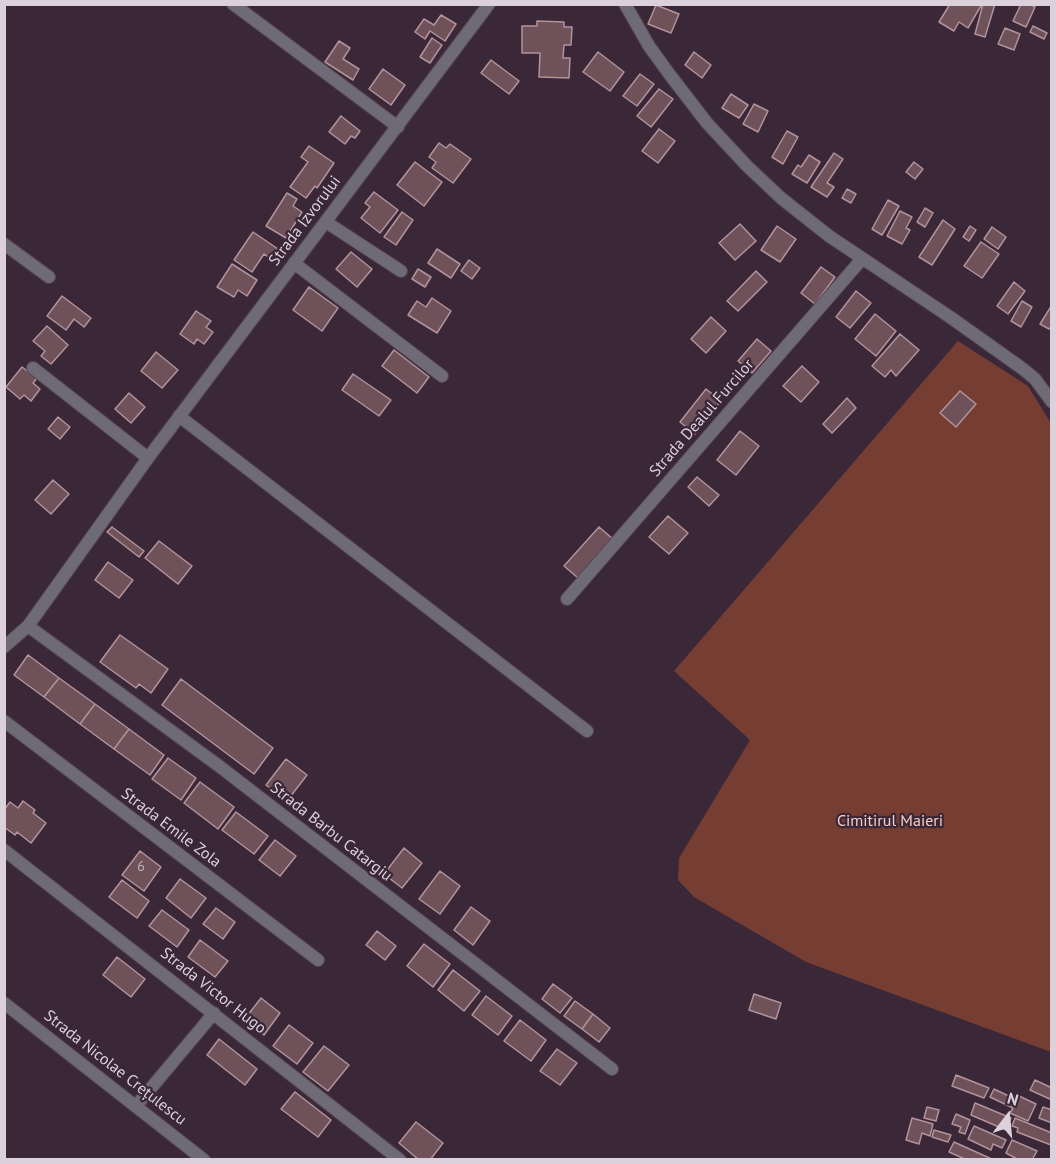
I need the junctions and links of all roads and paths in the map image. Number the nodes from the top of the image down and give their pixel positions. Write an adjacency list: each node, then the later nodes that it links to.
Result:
1 (232, 4): 4 (street)
2 (489, 4): 4 (street, Strada Izvorului)
3 (625, 4): 7 (street)
4 (398, 127): 5 (street, Strada Izvorului)
5 (326, 222): 8 (street, Strada Izvorului); 9 (street)
6 (4, 244): 10 (street)
7 (862, 258): 13 (street); 16 (street, Strada Dealul Furcilor)
8 (294, 263): 12 (street); 14 (street, Strada Izvorului)
9 (401, 271)
10 (49, 277)
11 (33, 368): 15 (street)
12 (442, 376)
13 (1052, 402)
14 (179, 416): 15 (street, Strada Izvorului); 20 (street)
15 (148, 458): 17 (street, Strada Izvorului)
16 (567, 599)
17 (28, 626): 18 (street, Strada Izvorului); 25 (street, Strada Barbu Catargiu)
18 (4, 647)
19 (4, 721): 22 (street, Strada Emile Zola)
20 (587, 731)
21 (4, 850): 24 (street, Strada Victor Hugo)
22 (318, 960)
23 (4, 1003): 26 (street, Strada Nicolae Crețulescu)
24 (214, 1013): 26 (street); 28 (street, Strada Victor Hugo)
25 (612, 1068)
26 (136, 1106): 27 (street, Strada Nicolae Crețulescu)
27 (204, 1160)
28 (400, 1160)

